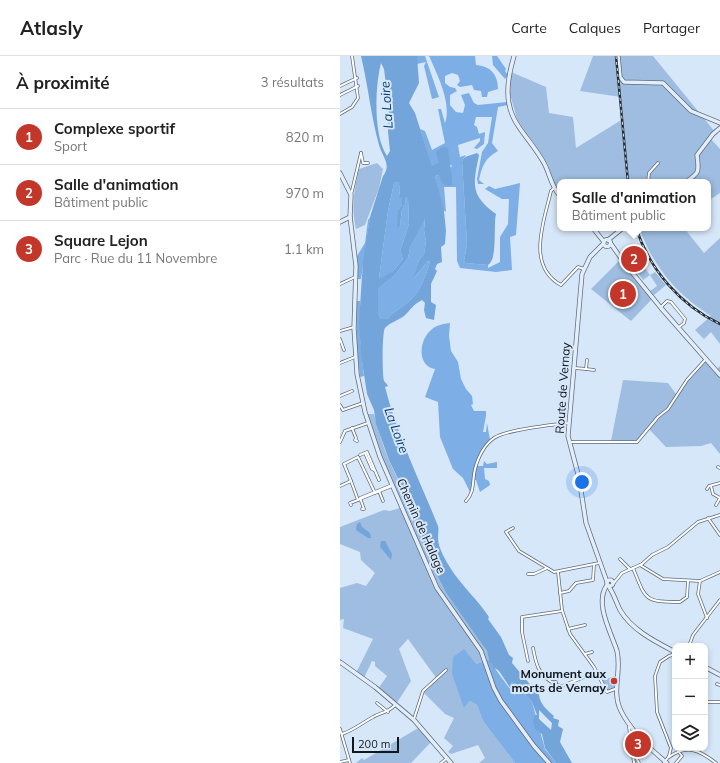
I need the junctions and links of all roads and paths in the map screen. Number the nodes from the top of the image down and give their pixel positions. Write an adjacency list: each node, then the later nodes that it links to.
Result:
1 (352, 56): 4 (street)
2 (514, 56): 17 (street)
3 (618, 56): 9 (street)
4 (356, 78): 5 (street); 6 (street)
5 (340, 86)
6 (358, 86): 7 (street); 8 (street)
7 (340, 94)
8 (340, 114)
9 (720, 123)
10 (720, 128): 16 (street)
11 (368, 163): 19 (street)
12 (658, 164): 15 (street)
13 (340, 173): 14 (street)
14 (341, 179): 19 (street)
15 (648, 179)
16 (690, 179)
17 (554, 188): 18 (street); 26 (street)
18 (557, 192)
19 (351, 195): 20 (street, Chemin de Halage)
20 (350, 217): 21 (street); 27 (street, Chemin de Halage)
21 (340, 222)
22 (596, 231): 24 (street)
23 (619, 231): 24 (street)
24 (607, 243): 25 (street); 26 (street, Route de Vernay)
25 (622, 260): 29 (street); 31 (street)
26 (584, 269): 39 (street, Route de Vernay)
27 (356, 277): 28 (street); 30 (street, Chemin de Halage)
28 (340, 284)
29 (662, 306): 31 (street); 31 (street)
30 (354, 326): 32 (street); 35 (street, Chemin de Halage)
31 (678, 326): 36 (street)
32 (340, 331)
33 (340, 339): 34 (street)
34 (344, 350)
35 (356, 357): 38 (street); 45 (street, Chemin de Halage)
36 (706, 359): 42 (street); 53 (street)
37 (587, 360): 40 (street)
38 (340, 362)
39 (574, 368): 40 (street); 48 (street, Route de Vernay)
40 (586, 369): 41 (street)
41 (594, 370)
42 (720, 375)
43 (352, 391): 44 (street)
44 (340, 396)
45 (363, 402): 46 (street); 47 (street, Chemin de Halage)
46 (340, 405)
47 (369, 423): 49 (street); 62 (street, Chemin de Halage)
48 (569, 423): 53 (street, Route de Vernay); 71 (street)
49 (352, 428): 50 (street); 51 (street)
50 (341, 436): 52 (street)
51 (357, 441)
52 (340, 442)
53 (570, 442): 80 (street, Route de Vernay)
54 (365, 453): 55 (street); 56 (street); 58 (street)
55 (360, 455)
56 (369, 462): 57 (street); 58 (street)
57 (363, 465): 60 (street); 67 (street)
58 (375, 470): 59 (street)
59 (379, 480)
60 (351, 481): 63 (street); 69 (street)
61 (720, 483): 64 (street)
62 (392, 485): 66 (street); 132 (street, Chemin de Halage)
63 (340, 486)
64 (711, 486): 65 (street); 68 (street)
65 (707, 490)
66 (379, 491): 67 (street); 70 (street)
67 (375, 492): 69 (street)
68 (720, 498): 73 (street)
69 (359, 499): 72 (street); 74 (street)
70 (383, 501)
71 (466, 501)
72 (351, 504)
73 (716, 505)
74 (362, 509)
75 (720, 515): 76 (street)
76 (708, 518): 78 (street); 82 (street)
77 (513, 528): 83 (street)
78 (720, 535)
79 (620, 559): 85 (street)
80 (600, 562): 81 (street); 91 (street, Route de Vernay)
81 (594, 564): 86 (street); 92 (street)
82 (640, 565): 84 (street); 89 (street)
83 (547, 568): 86 (street); 88 (street)
84 (633, 568): 85 (street); 89 (street)
85 (630, 569): 91 (street)
86 (558, 572): 92 (street)
87 (720, 572): 90 (street)
88 (528, 574)
89 (688, 581): 90 (street)
90 (700, 581): 95 (street)
91 (611, 583): 100 (street); 110 (street)
92 (560, 593): 94 (street)
93 (720, 600): 95 (street)
94 (562, 611): 97 (street); 104 (street)
95 (707, 618): 98 (street)
96 (585, 625): 97 (street)
97 (568, 629): 102 (street)
98 (689, 643)
99 (533, 648): 108 (street)
100 (672, 651)
101 (592, 652): 102 (street)
102 (585, 654): 108 (street)
103 (672, 654): 120 (street)
104 (528, 661)
105 (340, 662): 114 (street)
106 (708, 669): 109 (street)
107 (446, 670): 116 (street)
108 (597, 672): 110 (street)
109 (720, 675)
110 (615, 689): 117 (street)
111 (708, 702): 112 (street)
112 (720, 702)
113 (377, 703): 115 (street)
114 (395, 705): 115 (street); 116 (street)
115 (388, 712): 119 (street)
116 (414, 720): 124 (street)
117 (629, 724): 123 (street); 129 (street)
118 (340, 728): 119 (street)
119 (341, 735): 127 (street)
120 (671, 745): 125 (street)
121 (678, 751): 125 (street); 134 (street)
122 (694, 751): 135 (street)
123 (633, 753): 128 (street); 133 (street)
124 (447, 758): 130 (street); 131 (street)
125 (668, 758): 129 (street)
126 (340, 762): 127 (street)
127 (349, 762)
128 (634, 762)
129 (665, 762)
130 (441, 763)
131 (451, 763)
132 (549, 763)
133 (640, 763)
134 (676, 763)
135 (716, 763)

